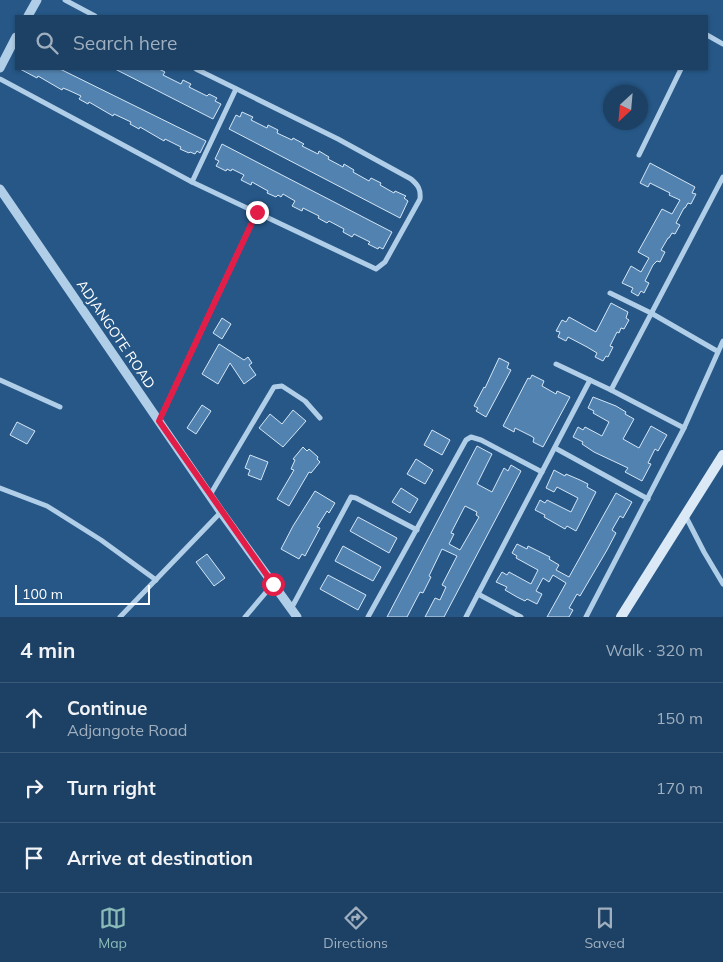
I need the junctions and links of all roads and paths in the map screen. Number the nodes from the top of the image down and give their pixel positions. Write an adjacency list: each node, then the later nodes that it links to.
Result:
1 (37, 0): 3 (street)
2 (65, 0): 4 (street)
3 (29, 15)
4 (93, 15)
5 (708, 36): 7 (street)
6 (15, 38): 8 (street)
7 (723, 44)
8 (2, 58): 9 (street)
9 (0, 68)
10 (198, 70): 13 (street)
11 (681, 70): 14 (street)
12 (0, 79): 16 (street)
13 (236, 89): 16 (street); 18 (street)
14 (639, 156)
15 (723, 177): 20 (street)
16 (192, 182): 18 (street)
17 (1, 194): 29 (street, ADJANGOTE ROAD)
18 (257, 212): 29 (street)
19 (610, 293): 20 (street)
20 (651, 313): 22 (street); 26 (street)
21 (723, 341): 22 (street)
22 (717, 351): 30 (street)
23 (556, 364): 25 (street)
24 (0, 380): 27 (street)
25 (590, 380): 26 (street); 31 (street)
26 (611, 390): 30 (street)
27 (60, 408)
28 (320, 418): 35 (street)
29 (159, 421): 35 (street, ADJANGOTE ROAD)
30 (684, 428): 36 (street)
31 (555, 448): 33 (street); 36 (street)
32 (723, 455): 38 (main road)
33 (542, 472): 39 (street); 43 (street)
34 (0, 488): 40 (street)
35 (210, 495): 37 (street, ADJANGOTE ROAD)
36 (648, 499): 50 (street)
37 (221, 512): 40 (street); 41 (street, ADJANGOTE ROAD)
38 (685, 514): 42 (street); 51 (main road)
39 (417, 530): 44 (street); 47 (street)
40 (156, 580): 45 (street)
41 (273, 584): 44 (street, ADJANGOTE ROAD); 46 (street)
42 (723, 584)
43 (478, 594): 48 (street); 49 (street)
44 (294, 613)
45 (120, 617)
46 (245, 617)
47 (368, 617)
48 (466, 617)
49 (521, 617)
50 (586, 617)
51 (621, 617)

